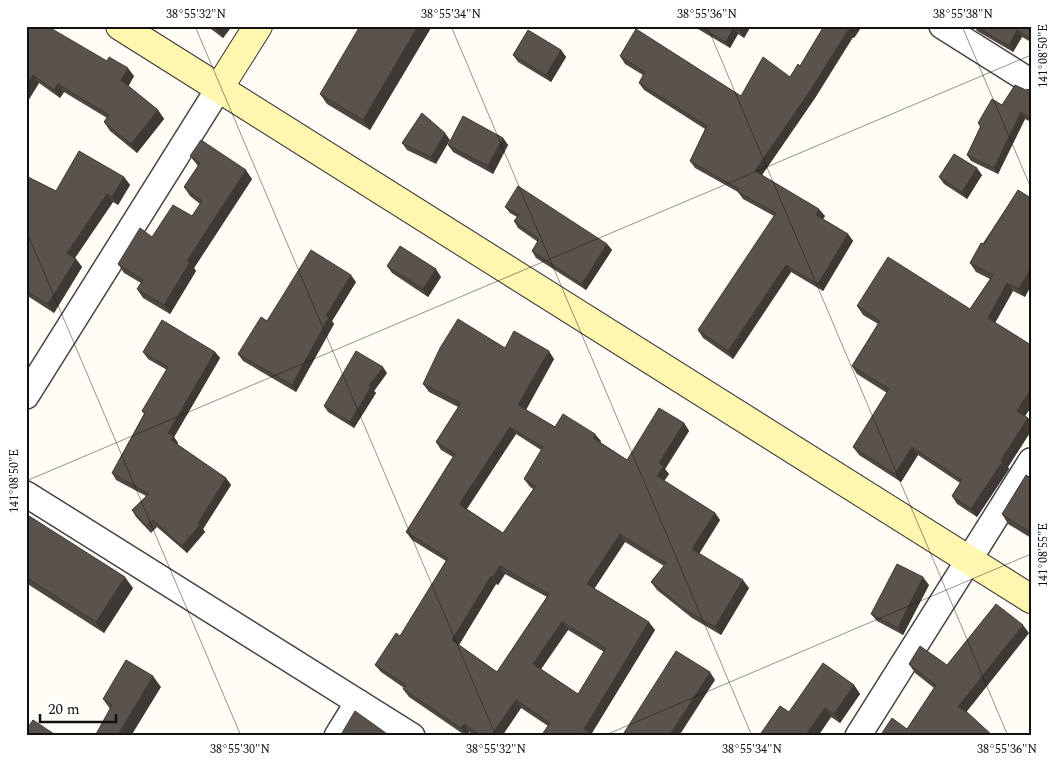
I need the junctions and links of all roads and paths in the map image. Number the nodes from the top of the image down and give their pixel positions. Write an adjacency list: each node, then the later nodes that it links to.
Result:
1 (120, 26): 5 (street)
2 (258, 26): 5 (street)
3 (950, 28): 4 (street)
4 (1031, 82)
5 (219, 88): 6 (street); 9 (street)
6 (26, 396)
7 (1031, 461): 9 (street)
8 (26, 494): 11 (street)
9 (969, 560): 10 (street); 14 (street)
10 (1031, 599)
11 (358, 702): 12 (street); 13 (street)
12 (337, 736)
13 (412, 736)
14 (858, 736)

